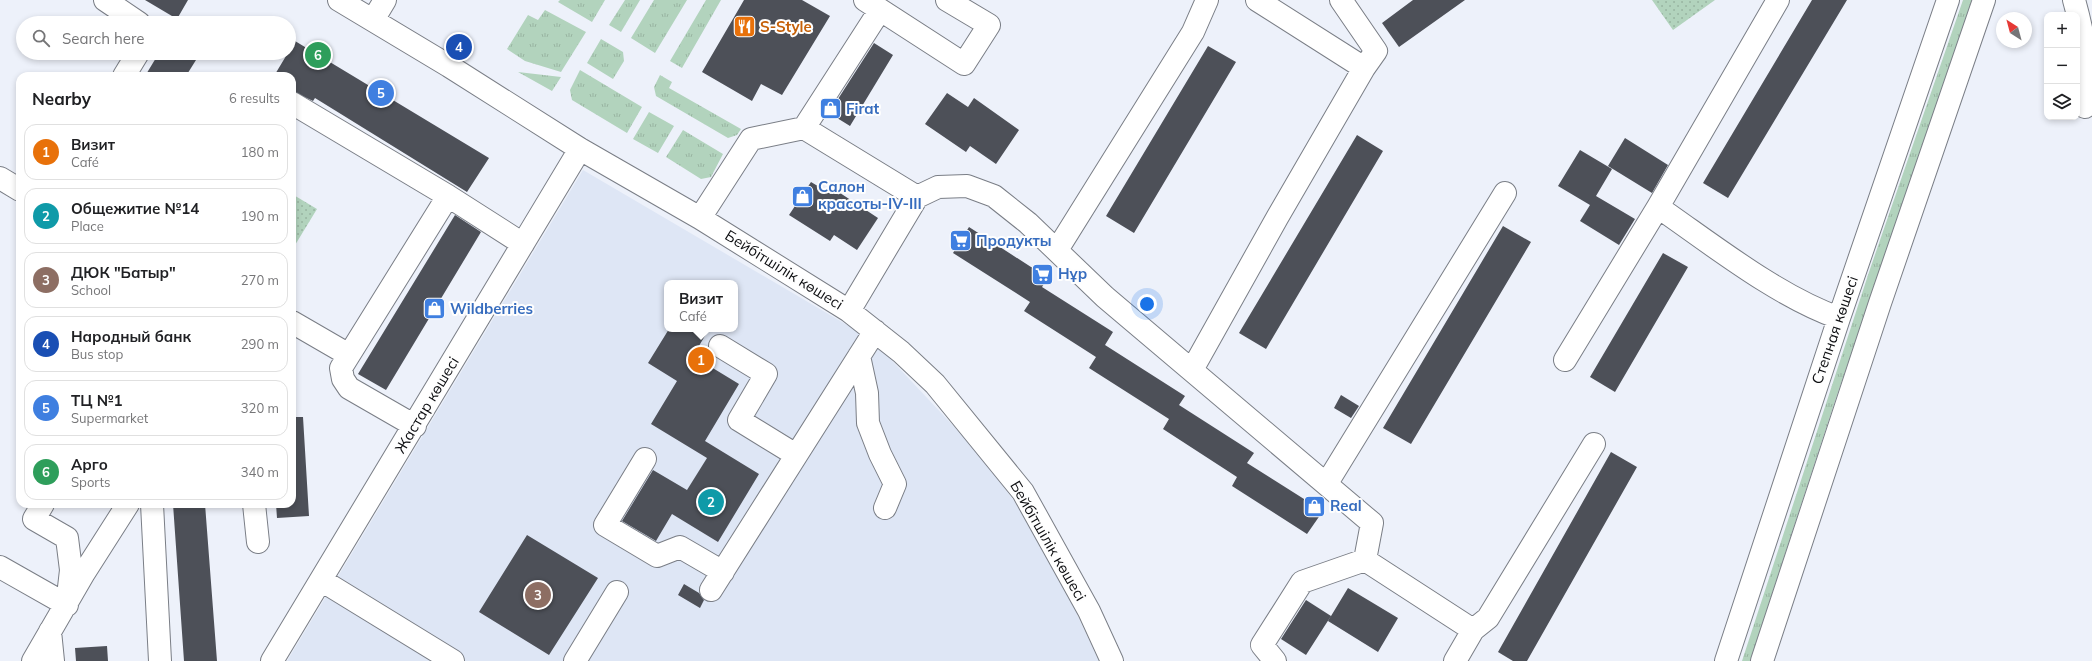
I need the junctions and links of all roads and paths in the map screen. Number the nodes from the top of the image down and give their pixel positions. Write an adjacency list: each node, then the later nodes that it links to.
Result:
1 (104, 0): 13 (street)
2 (339, 0): 14 (street, Бейбітшілік көшесі)
3 (385, 0): 14 (street)
4 (947, 0): 12 (street)
5 (1207, 0): 30 (street)
6 (1257, 0): 16 (street)
7 (1341, 0): 16 (street)
8 (1778, 0): 27 (street)
9 (1948, 0): 32 (street, Степная көшесі)
10 (1984, 0): 68 (street)
11 (2074, 0): 19 (street)
12 (872, 5): 20 (street)
13 (128, 16)
14 (373, 20): 21 (street, Бейбітшілік көшесі)
15 (134, 60): 17 (street)
16 (1364, 68): 39 (street)
17 (126, 72)
18 (296, 105): 25 (street)
19 (2085, 107)
20 (804, 128): 26 (street); 28 (street)
21 (580, 149): 28 (street, Бейбітшілік көшесі); 29 (street, Жастар көшесі)
22 (0, 178): 23 (street)
23 (16, 188)
24 (1505, 193): 44 (street)
25 (448, 196): 29 (street); 36 (street)
26 (917, 197): 30 (street); 31 (street)
27 (1658, 208): 32 (street); 38 (street)
28 (700, 218): 31 (street, Бейбітшілік көшесі)
29 (522, 244): 40 (street, Жастар көшесі)
30 (1057, 250): 39 (street)
31 (849, 311): 34 (street, Бейбітшілік көшесі)
32 (1839, 318): 67 (street, Степная көшесі)
33 (296, 324): 36 (street)
34 (875, 331): 37 (street); 64 (street, Бейбітшілік көшесі)
35 (720, 346): 42 (street)
36 (349, 355): 40 (street)
37 (859, 356): 42 (street); 49 (street)
38 (1565, 360)
39 (1192, 370): 44 (street)
40 (415, 426): 53 (street, Жастар көшесі)
41 (1594, 444): 56 (street)
42 (796, 455): 43 (street)
43 (645, 459)
44 (1327, 483): 51 (street)
45 (40, 508): 55 (street)
46 (125, 508): 55 (street)
47 (152, 508): 60 (street)
48 (254, 508): 50 (street)
49 (886, 508)
50 (258, 542)
51 (1365, 560): 56 (street); 65 (street)
52 (0, 567): 55 (street)
53 (321, 580): 61 (street, Жастар көшесі); 62 (street)
54 (617, 592): 63 (street)
55 (67, 605): 57 (street)
56 (1473, 630): 66 (street)
57 (50, 631): 58 (street); 59 (street)
58 (33, 661)
59 (53, 661)
60 (160, 661)
61 (272, 661)
62 (454, 661)
63 (575, 661)
64 (1112, 661)
65 (1275, 661)
66 (1454, 661)
67 (1726, 661)
68 (1762, 661)

